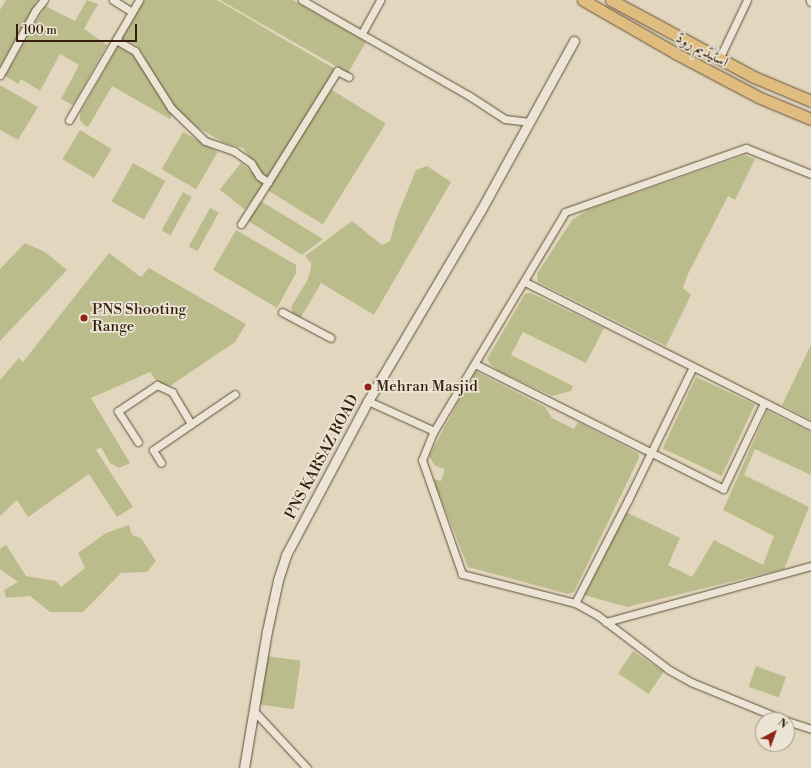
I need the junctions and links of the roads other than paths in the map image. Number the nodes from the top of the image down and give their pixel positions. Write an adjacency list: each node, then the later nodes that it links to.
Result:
1 (44, 0): 14 (street)
2 (113, 0): 9 (street)
3 (139, 0): 9 (street)
4 (302, 0): 10 (street)
5 (380, 0): 10 (street)
6 (583, 0): 17 (main road, اسٹیڈیم روڈ)
7 (611, 0): 13 (main road, اسٹیڈیم روڈ)
8 (747, 0): 13 (street)
9 (132, 12): 11 (street)
10 (362, 33): 19 (street)
11 (116, 40): 18 (street); 21 (street)
12 (574, 41): 19 (street, PNS KARSAZ ROAD)
13 (719, 59): 16 (main road, اسٹیڈیم روڈ)
14 (0, 76)
15 (349, 77): 21 (street)
16 (811, 102)
17 (811, 119)
18 (69, 120)
19 (530, 122): 29 (street, PNS KARSAZ ROAD)
20 (811, 174): 23 (street)
21 (268, 182): 22 (street)
22 (241, 224)
23 (525, 282): 26 (street); 27 (street)
24 (282, 312): 25 (street)
25 (331, 338)
26 (475, 364): 33 (street); 35 (street)
27 (693, 367): 30 (street); 35 (street)
28 (235, 394): 31 (street)
29 (368, 401): 33 (street); 40 (street, PNS KARSAZ ROAD)
30 (764, 403): 32 (street); 35 (street)
31 (191, 424): 34 (street); 36 (street)
32 (811, 426)
33 (434, 432): 38 (street)
34 (138, 442)
35 (651, 452): 38 (street)
36 (161, 463)
37 (811, 566): 39 (street)
38 (575, 602): 39 (street)
39 (606, 622): 41 (street)
40 (254, 711): 44 (street, PNS KARSAZ ROAD); 45 (street)
41 (765, 712)
42 (795, 724): 43 (street)
43 (811, 729)
44 (244, 768)
45 (307, 768)

